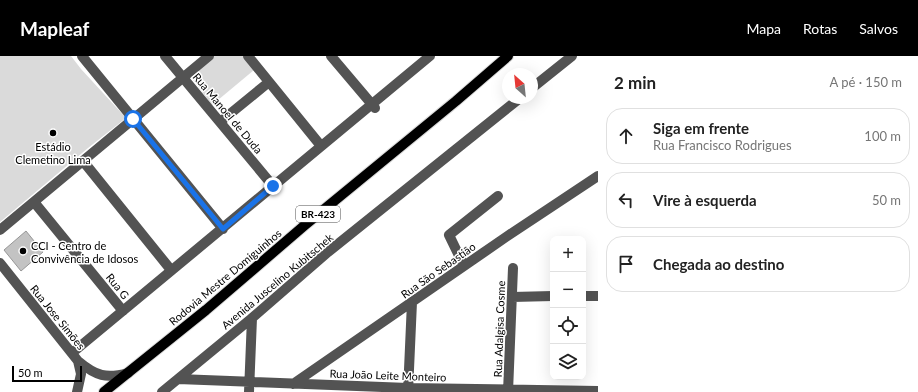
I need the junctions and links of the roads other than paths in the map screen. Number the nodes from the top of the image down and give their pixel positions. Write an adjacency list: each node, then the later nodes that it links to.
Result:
1 (82, 56): 15 (street)
2 (165, 56): 10 (street, Rua Manoel de Duda)
3 (209, 56): 10 (street)
4 (248, 56): 11 (street)
5 (330, 56): 14 (street)
6 (430, 56): 9 (street)
7 (508, 56): 37 (main road, Rodovia Mestre Domiguinhos / BR-423)
8 (572, 56): 12 (street)
9 (421, 62): 14 (street)
10 (183, 78): 15 (street); 16 (street, Rua Manoel de Duda)
11 (269, 82): 16 (street); 17 (street)
12 (538, 83)
13 (513, 104): 35 (street, Avenida Juscelino Kubitschek)
14 (373, 106): 17 (street)
15 (133, 119): 18 (street); 23 (street)
16 (220, 122): 20 (street, Rua Manoel de Duda)
17 (321, 146): 20 (street)
18 (83, 161): 22 (street); 28 (street)
19 (598, 176): 26 (street, Rua São Sebastião)
20 (273, 186): 23 (street)
21 (498, 196): 26 (street)
22 (34, 202): 24 (street); 34 (street, Rua G)
23 (223, 229): 28 (street)
24 (0, 230)
25 (0, 263): 36 (street, Rua Jose Simões)
26 (464, 266): 33 (street, Rua São Sebastião)
27 (513, 268): 29 (street, Rua Adalgisa Cosme)
28 (171, 270): 34 (street)
29 (512, 296): 30 (street); 42 (street, Rua Adalgisa Cosme)
30 (550, 296)
31 (586, 296): 32 (street)
32 (598, 296)
33 (412, 302): 39 (street, Rua São Sebastião); 41 (street)
34 (123, 311): 36 (street)
35 (252, 318): 38 (street, Avenida Juscelino Kubitschek); 40 (street)
36 (75, 357): 37 (street); 44 (street, Rua Jose Simões)
37 (128, 373): 45 (main road, Rodovia Mestre Domiguinhos / BR-423)
38 (178, 379): 40 (street, Rua João Leite Monteiro); 46 (street, Avenida Juscelino Kubitschek)
39 (293, 384): 40 (street, Rua João Leite Monteiro); 41 (street, Rua João Leite Monteiro)
40 (249, 387)
41 (408, 390): 42 (street, Rua João Leite Monteiro)
42 (508, 391): 43 (street, Rua João Leite Monteiro)
43 (598, 391)
44 (78, 392)
45 (104, 392)
46 (162, 392)

